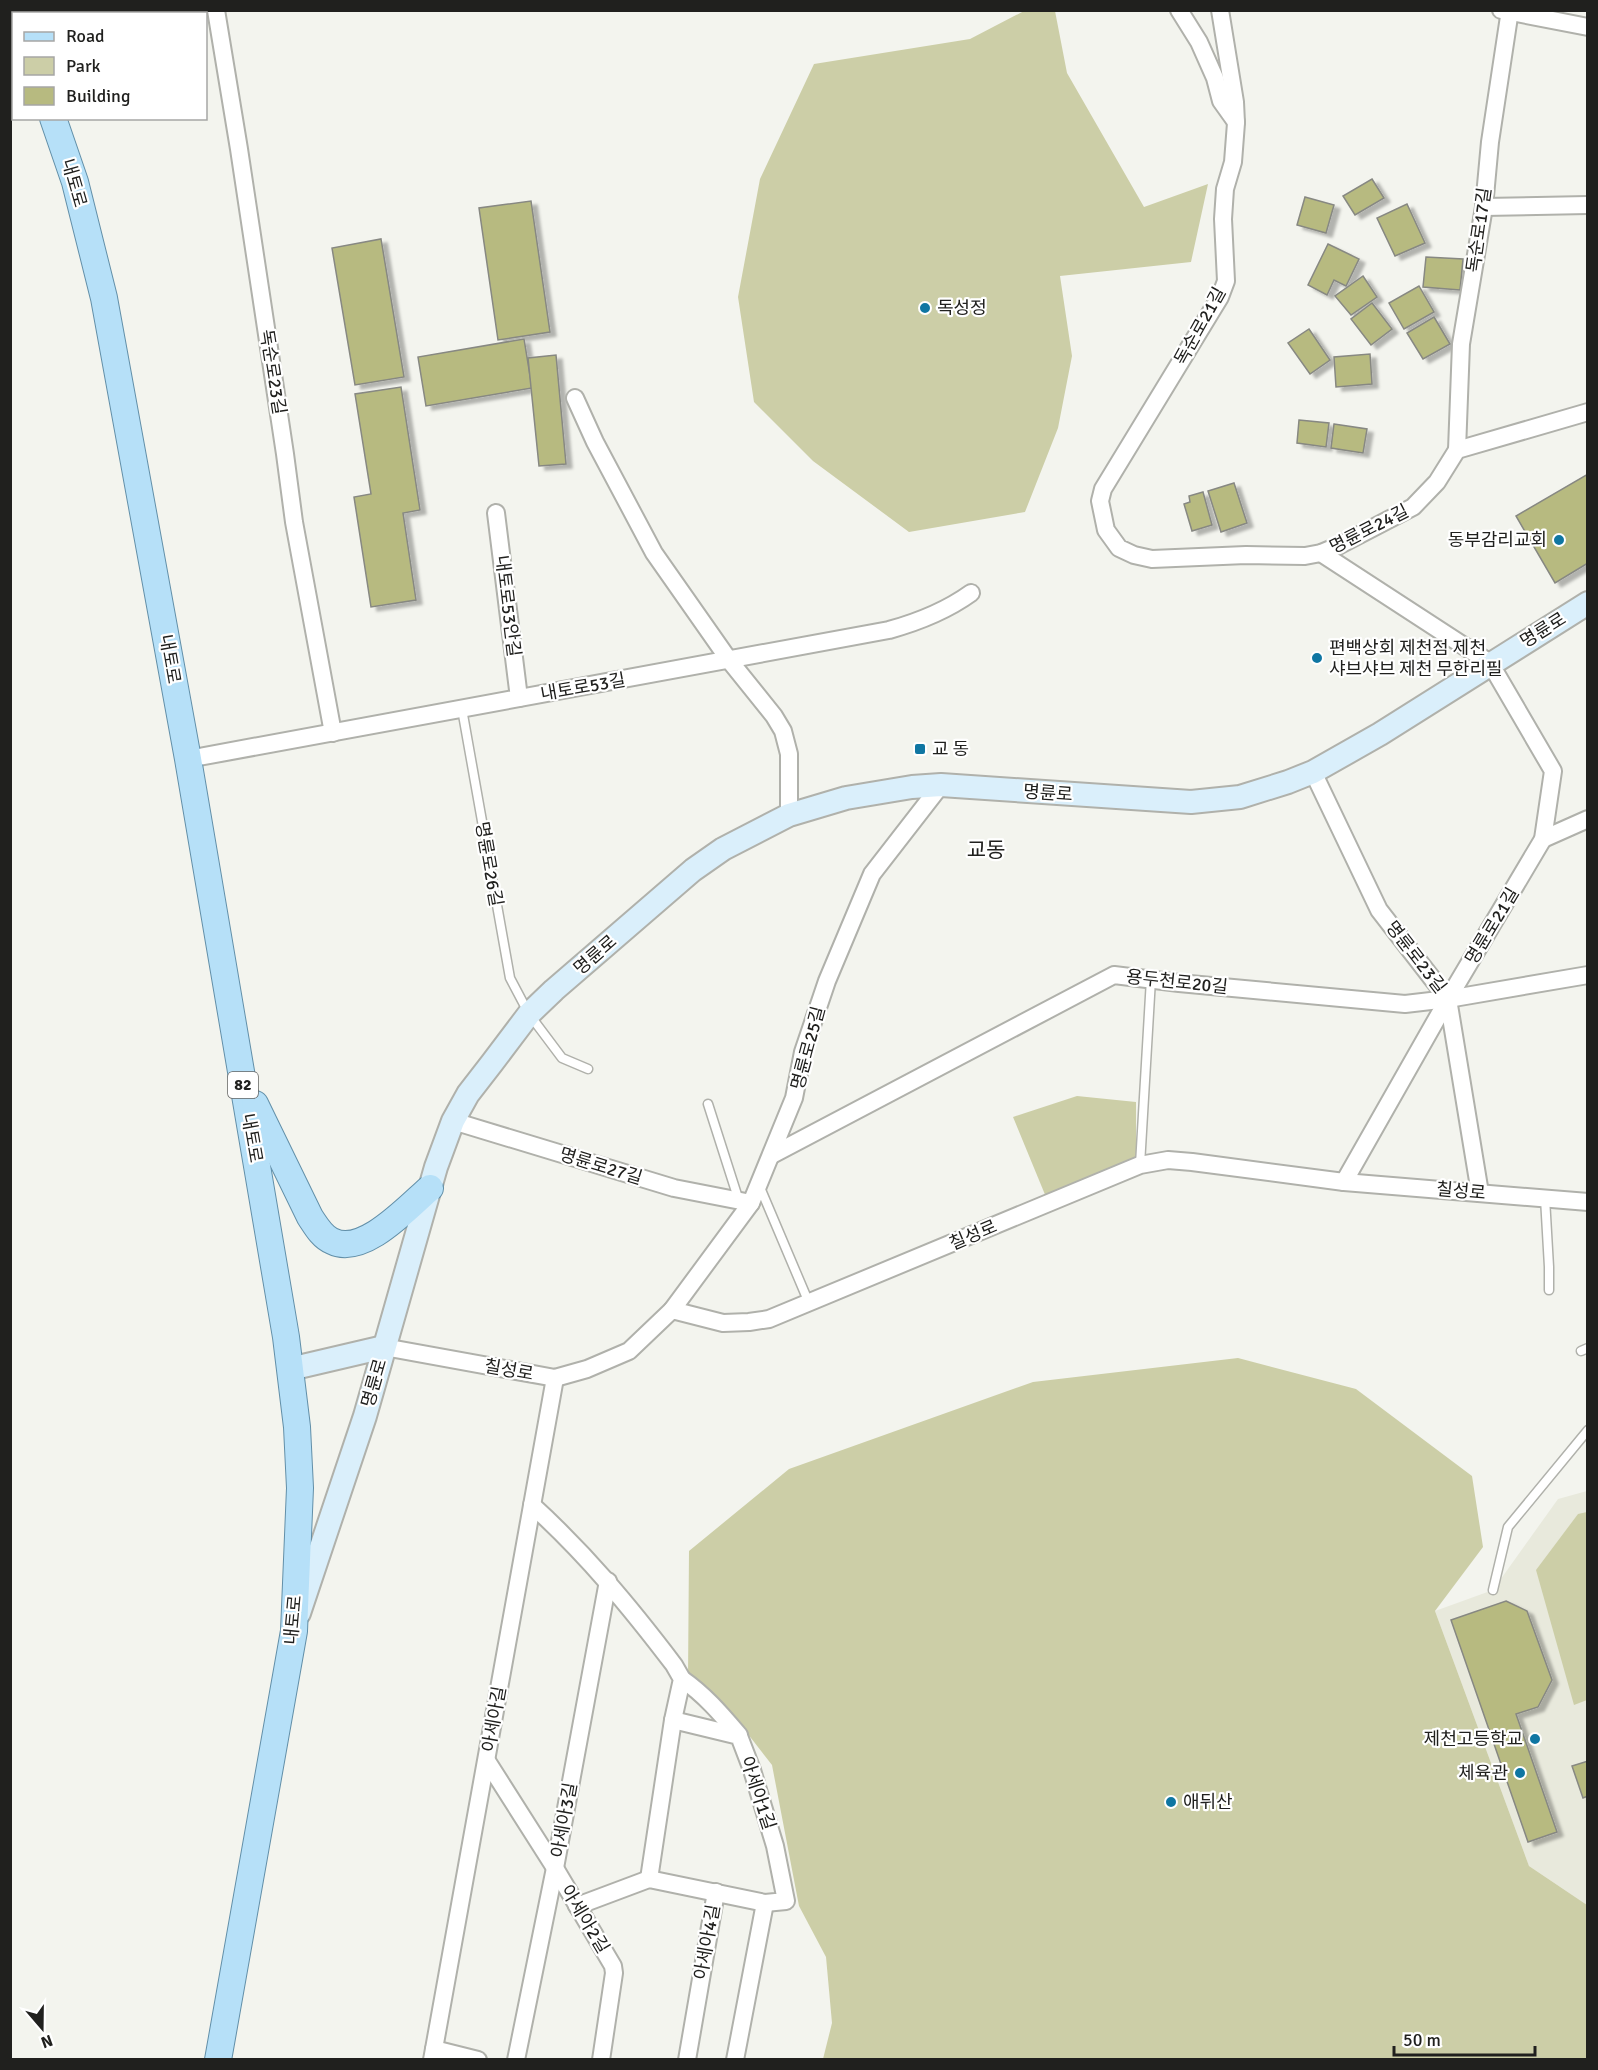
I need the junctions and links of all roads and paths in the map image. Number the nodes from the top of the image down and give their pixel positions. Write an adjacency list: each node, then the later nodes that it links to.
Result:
1 (216, 10): 22 (street, 독순로23길)
2 (1179, 10): 7 (street)
3 (1220, 10): 7 (street, 독순로21길)
4 (1507, 11): 5 (street); 9 (street, 독순로17길)
5 (1587, 27)
6 (53, 120): 23 (main road, 내토로 / 82)
7 (1236, 123): 14 (street, 독순로21길)
8 (1587, 205): 9 (street)
9 (1484, 207): 12 (street, 독순로17길)
10 (575, 398): 18 (street)
11 (1587, 412): 12 (street)
12 (1457, 450): 15 (street, 명륜로24길)
13 (496, 513): 20 (street, 내토로53안길)
14 (1119, 548): 15 (street, 명륜로24길)
15 (1321, 553): 19 (street)
16 (971, 593): 18 (street, 내토로53길)
17 (1587, 603): 19 (street, 명륜로)
18 (729, 660): 20 (street, 내토로53길); 26 (street)
19 (1490, 663): 24 (street, 명륜로); 28 (street, 명륜로21길)
20 (519, 698): 21 (street, 내토로53길)
21 (462, 709): 22 (street, 내토로53길); 32 (lane, 명륜로26길)
22 (333, 733): 23 (street, 내토로53길)
23 (188, 759): 34 (main road, 내토로 / 82)
24 (1313, 771): 25 (street, 명륜로); 31 (street, 명륜로23길)
25 (940, 785): 26 (street, 명륜로); 37 (street, 명륜로25길)
26 (789, 815): 32 (street, 명륜로)
27 (1587, 819): 28 (street)
28 (1543, 839): 31 (street, 명륜로21길)
29 (1587, 975): 31 (street, 용두천로20길)
30 (1151, 979): 31 (street, 용두천로20길); 37 (street, 용두천로20길); 38 (lane)
31 (1448, 999): 39 (street, 명륜로21길); 42 (street, 명륜로23길)
32 (529, 1014): 33 (lane); 36 (street, 명륜로)
33 (588, 1069)
34 (242, 1077): 41 (main road); 50 (main road, 내토로 / 82)
35 (708, 1104): 44 (lane)
36 (453, 1121): 41 (street, 명륜로); 44 (street, 명륜로27길)
37 (772, 1155): 40 (street, 명륜로25길)
38 (1140, 1165): 39 (street, 칠성로); 47 (street, 칠성로)
39 (1344, 1182): 42 (street, 칠성로)
40 (759, 1185): 44 (street, 명륜로25길); 47 (lane)
41 (430, 1188): 49 (street, 명륜로)
42 (1480, 1193): 43 (street, 칠성로)
43 (1545, 1198): 45 (street, 칠성로); 46 (lane)
44 (745, 1202): 48 (street, 명륜로25길)
45 (1587, 1202)
46 (1549, 1290)
47 (809, 1304): 48 (street, 칠성로)
48 (672, 1310): 51 (street, 칠성로)
49 (384, 1347): 50 (street); 51 (street, 칠성로); 56 (street, 명륜로)
50 (290, 1369): 56 (main road, 내토로 / 82)
51 (555, 1378): 53 (street, 아세아길)
52 (1587, 1430): 55 (lane)
53 (532, 1505): 54 (street); 60 (street, 아세아길)
54 (608, 1581): 57 (street); 61 (street, 아세아3길)
55 (1493, 1590)
56 (294, 1631): 67 (main road, 내토로 / 82)
57 (682, 1679): 58 (street); 59 (street)
58 (674, 1720): 59 (street, 아세아1길); 62 (street)
59 (739, 1736): 64 (street, 아세아1길)
60 (487, 1761): 61 (street, 아세아2길); 66 (street, 아세아길)
61 (555, 1868): 65 (street, 아세아2길); 69 (street, 아세아3길)
62 (649, 1879): 63 (street, 아세아4길); 65 (street)
63 (716, 1892): 64 (street); 71 (street, 아세아4길)
64 (765, 1903): 72 (street)
65 (577, 1906): 70 (street, 아세아2길)
66 (433, 2054): 68 (street)
67 (218, 2060)
68 (478, 2060)
69 (516, 2060)
70 (601, 2060)
71 (687, 2060)
72 (735, 2060)

